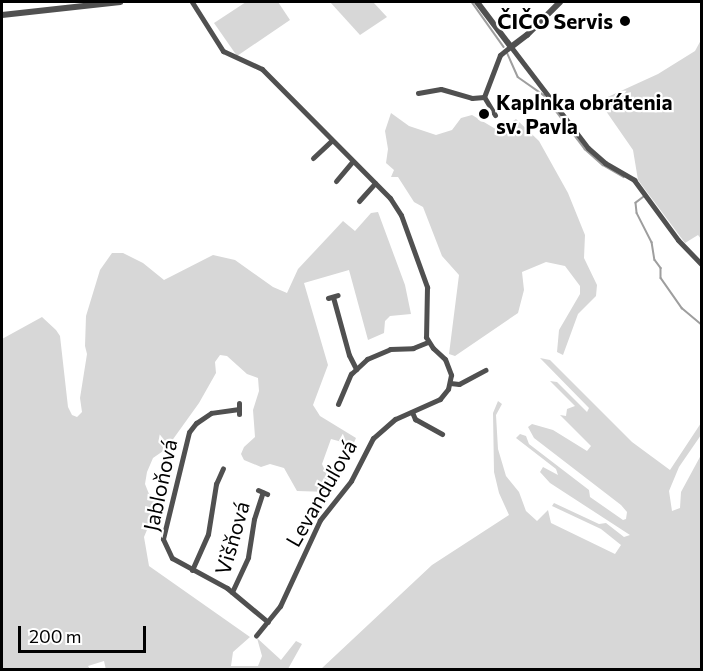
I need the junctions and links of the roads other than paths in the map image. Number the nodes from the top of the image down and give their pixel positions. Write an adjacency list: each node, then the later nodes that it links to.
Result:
1 (120, 2): 5 (street)
2 (192, 2): 10 (street)
3 (477, 2): 6 (street)
4 (560, 2): 6 (street)
5 (2, 15)
6 (508, 48): 8 (street); 16 (street)
7 (418, 93): 8 (street)
8 (484, 97): 9 (street)
9 (495, 115)
10 (331, 141): 11 (street); 12 (street)
11 (313, 158)
12 (352, 162): 13 (street); 14 (street)
13 (336, 181)
14 (375, 183): 15 (street); 18 (street)
15 (358, 201)
16 (702, 265)
17 (333, 297): 19 (street)
18 (428, 342): 19 (street); 21 (street)
19 (356, 369): 22 (street)
20 (485, 370): 21 (street, Levanduľová)
21 (450, 383): 24 (street, Levanduľová)
22 (338, 404)
23 (239, 409): 28 (street, Jabloňová)
24 (412, 412): 25 (street); 30 (street, Levanduľová)
25 (442, 434)
26 (223, 468): 28 (street)
27 (263, 492): 29 (street, Višňová)
28 (192, 570): 29 (street, Jabloňová)
29 (232, 592): 30 (street, Jabloňová)
30 (268, 622): 31 (street, Levanduľová)
31 (256, 636)

